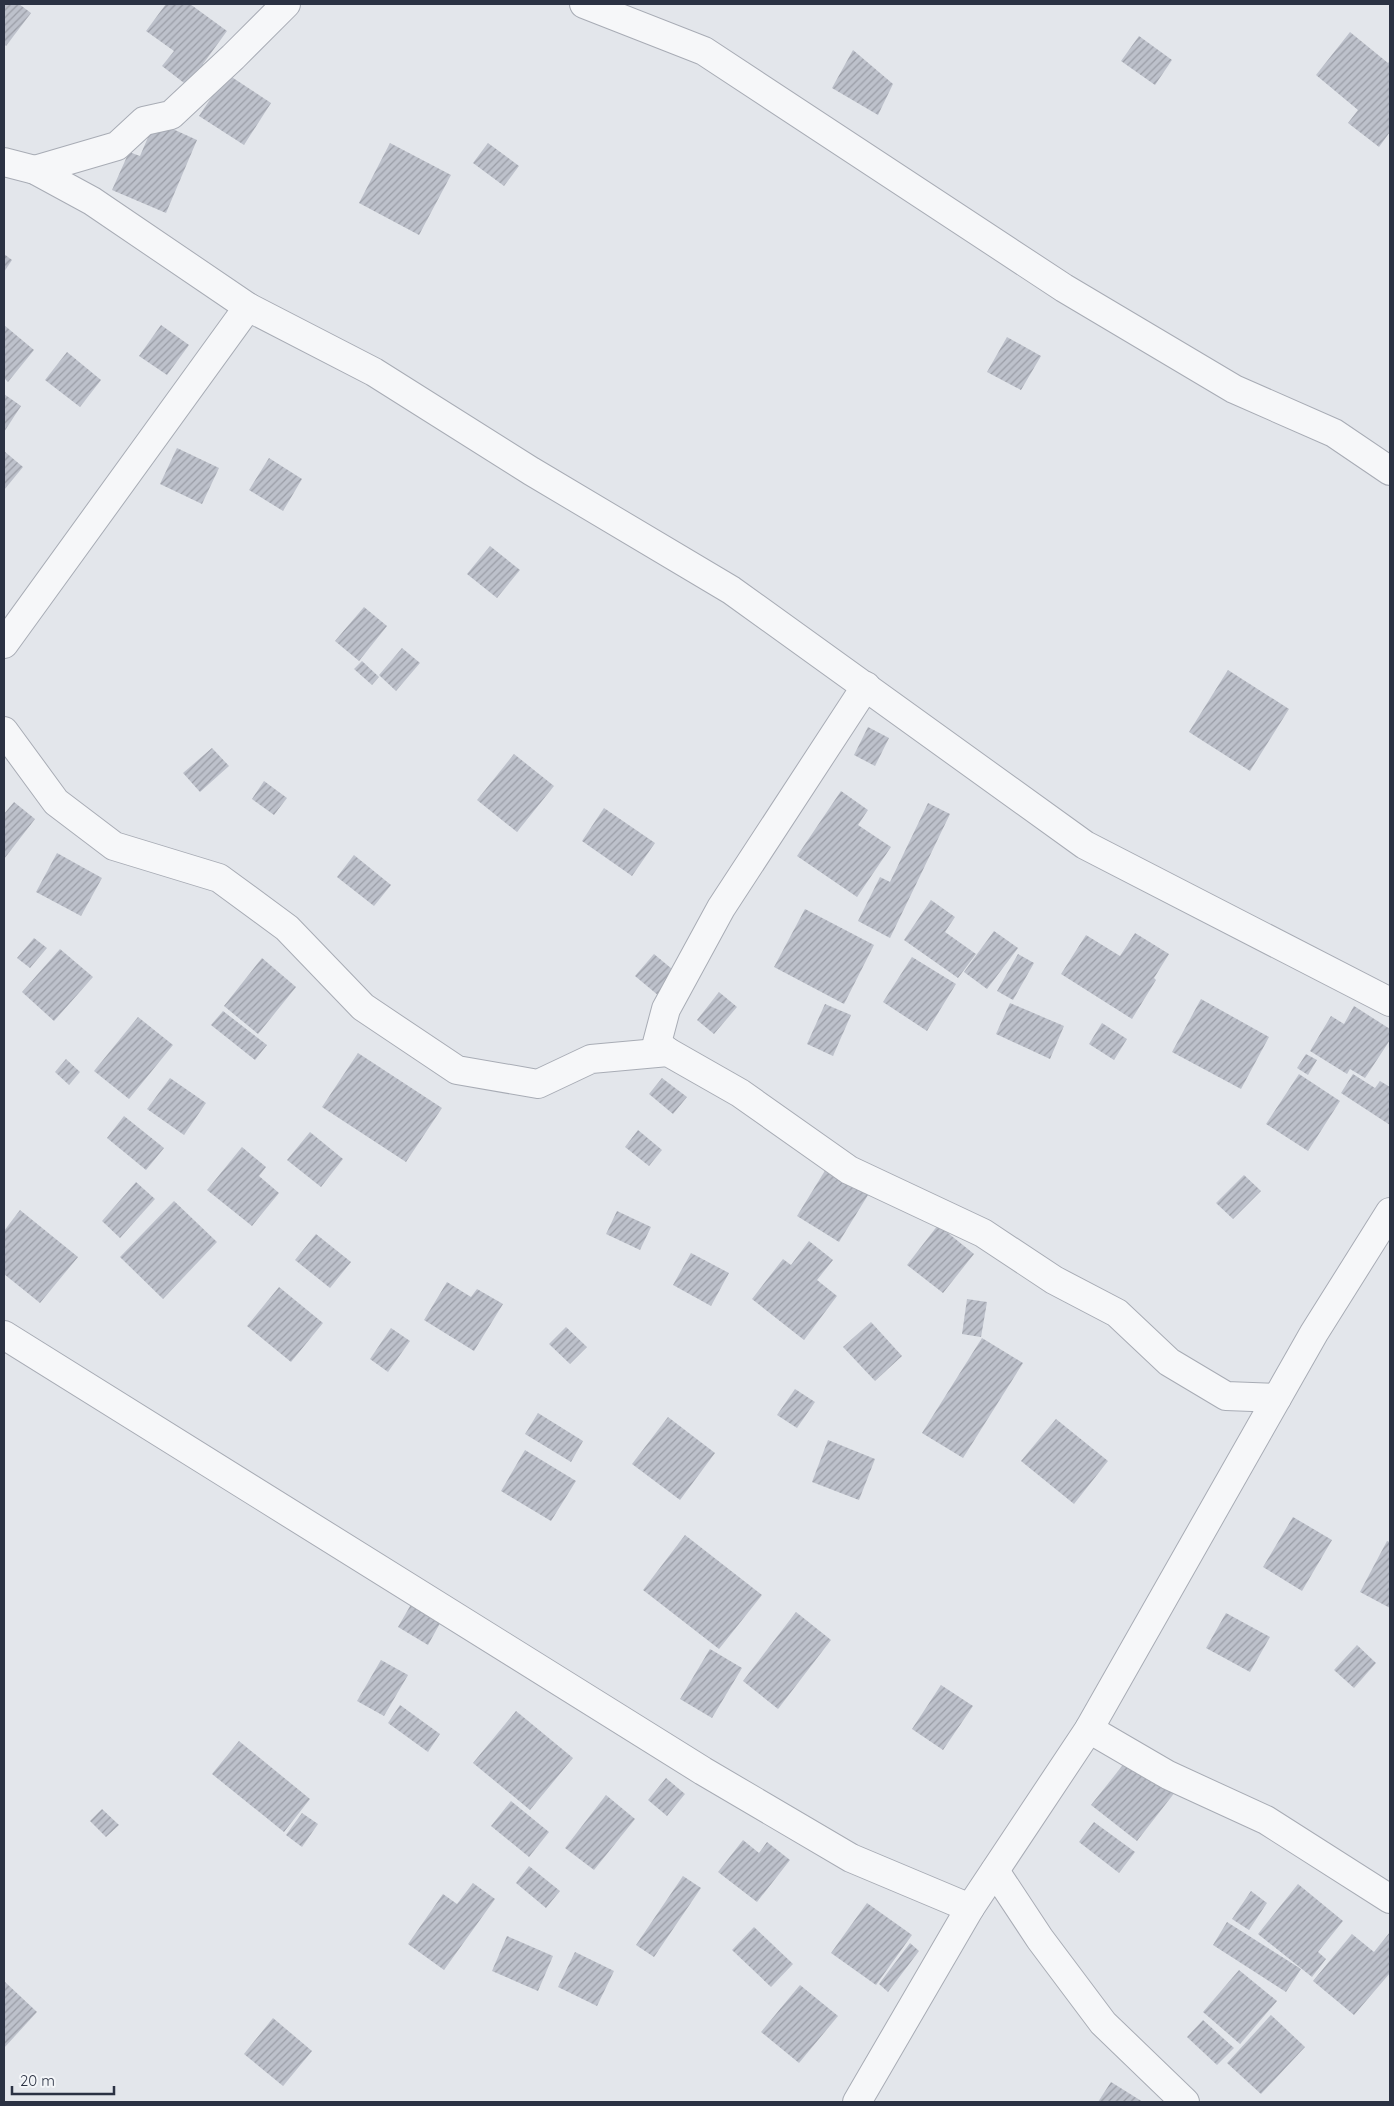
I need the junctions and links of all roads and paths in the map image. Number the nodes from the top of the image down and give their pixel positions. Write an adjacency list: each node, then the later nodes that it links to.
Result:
1 (286, 4): 4 (street)
2 (584, 4): 6 (street)
3 (4, 162): 4 (street)
4 (35, 170): 5 (street)
5 (248, 306): 7 (street); 8 (street)
6 (1390, 471)
7 (4, 644)
8 (866, 686): 10 (street); 11 (street)
9 (4, 731): 11 (street)
10 (1390, 1002)
11 (668, 1052): 14 (street)
12 (1390, 1212): 14 (street)
13 (4, 1335): 18 (street)
14 (1277, 1398): 15 (street)
15 (1089, 1729): 16 (street); 17 (street)
16 (995, 1871): 18 (street); 20 (street)
17 (1390, 1899)
18 (970, 1908): 19 (street)
19 (857, 2102)
20 (1185, 2102)

